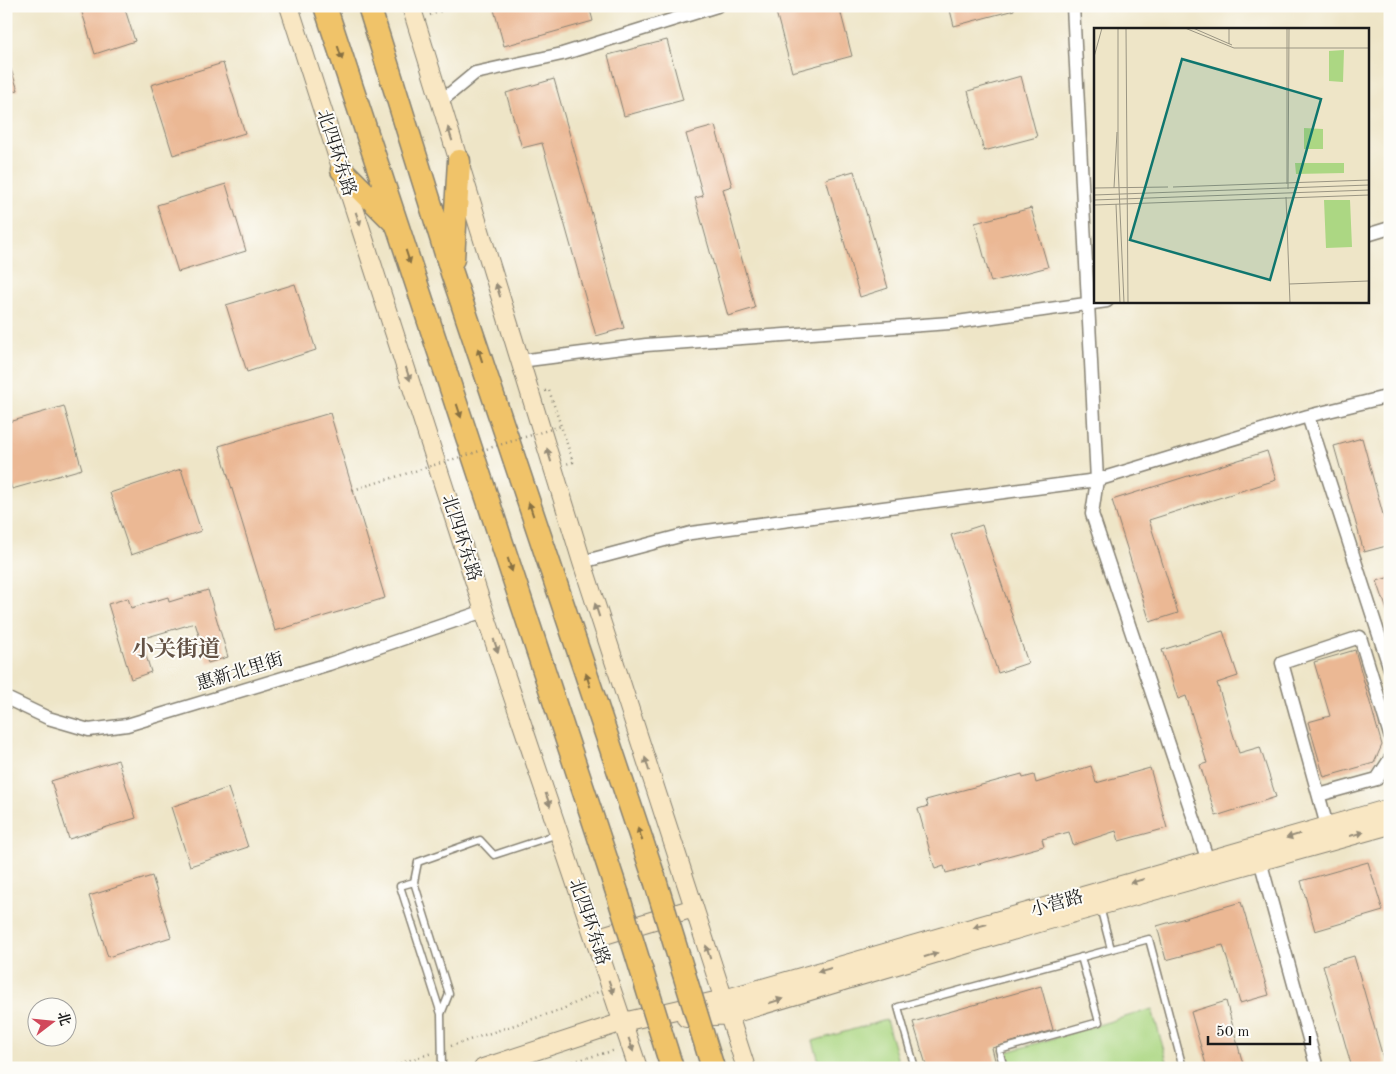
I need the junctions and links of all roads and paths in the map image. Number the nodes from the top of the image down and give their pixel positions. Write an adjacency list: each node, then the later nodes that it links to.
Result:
1 (289, 6): 10 (street, 北四环东路)
2 (325, 6): 11 (highway, 北四环东路, one-way to 11)
3 (369, 6): 14 (highway)
4 (455, 6): 7 (path)
5 (718, 6): 8 (street)
6 (1073, 6): 16 (street)
7 (413, 13): 8 (street)
8 (440, 102): 9 (street, one-way to 8)
9 (459, 161): 14 (highway); 17 (street, one-way to 9)
10 (342, 170): 11 (highway); 26 (street, 北四环东路, one-way to 26)
11 (397, 226): 56 (highway, 北四环东路, one-way to 56, bridge)
12 (1390, 228): 13 (street)
13 (1368, 235)
14 (452, 273): 57 (highway, one-way to 14, bridge)
15 (1103, 302): 16 (street)
16 (1089, 306): 17 (street); 23 (street)
17 (520, 361): 25 (street, one-way to 17)
18 (549, 390): 21 (path)
19 (1390, 396): 20 (street)
20 (1308, 416): 23 (street); 27 (street)
21 (561, 426): 22 (path); 24 (path, bridge)
22 (573, 462)
23 (1097, 480): 25 (street); 37 (street)
24 (353, 490)
25 (582, 562): 41 (street, one-way to 25)
26 (484, 611): 28 (street, 惠新北里街); 35 (street, 北四环东路, one-way to 35)
27 (1390, 669)
28 (6, 698)
29 (1390, 735): 31 (street)
30 (1390, 759): 31 (street)
31 (1318, 795): 34 (street)
32 (1390, 808): 34 (street, 小营路)
33 (1390, 825): 36 (street, 小营路, one-way to 33)
34 (1327, 826): 36 (street, 小营路, one-way to 36)
35 (560, 834): 39 (lane); 42 (street, 北四环东路)
36 (1258, 854): 37 (street, 小营路); 38 (street, 小营路); 62 (street)
37 (1208, 861): 38 (street); 46 (street, 小营路, one-way to 46)
38 (1228, 870): 40 (street, 小营路)
39 (414, 882): 47 (lane); 47 (lane)
40 (1099, 906): 43 (lane); 46 (street, 小营路, one-way to 40)
41 (694, 908): 42 (street); 46 (street, one-way to 41)
42 (594, 938): 45 (street, 北四环东路)
43 (1111, 949): 44 (lane); 61 (lane)
44 (1081, 957): 59 (lane); 60 (lane)
45 (611, 986): 48 (street, 北四环东路, one-way to 48); 50 (path)
46 (726, 1007): 48 (street); 58 (street)
47 (441, 1014): 50 (lane)
48 (623, 1022): 49 (street, 北四环东路, one-way to 49); 53 (street)
49 (632, 1046): 54 (path); 55 (street, 北四环东路)
50 (442, 1049): 51 (path); 52 (lane)
51 (386, 1068)
52 (442, 1068)
53 (483, 1068)
54 (550, 1068)
55 (638, 1068)
56 (672, 1068)
57 (713, 1068)
58 (746, 1068)
59 (915, 1068)
60 (1004, 1068)
61 (1183, 1068)
62 (1317, 1068)

